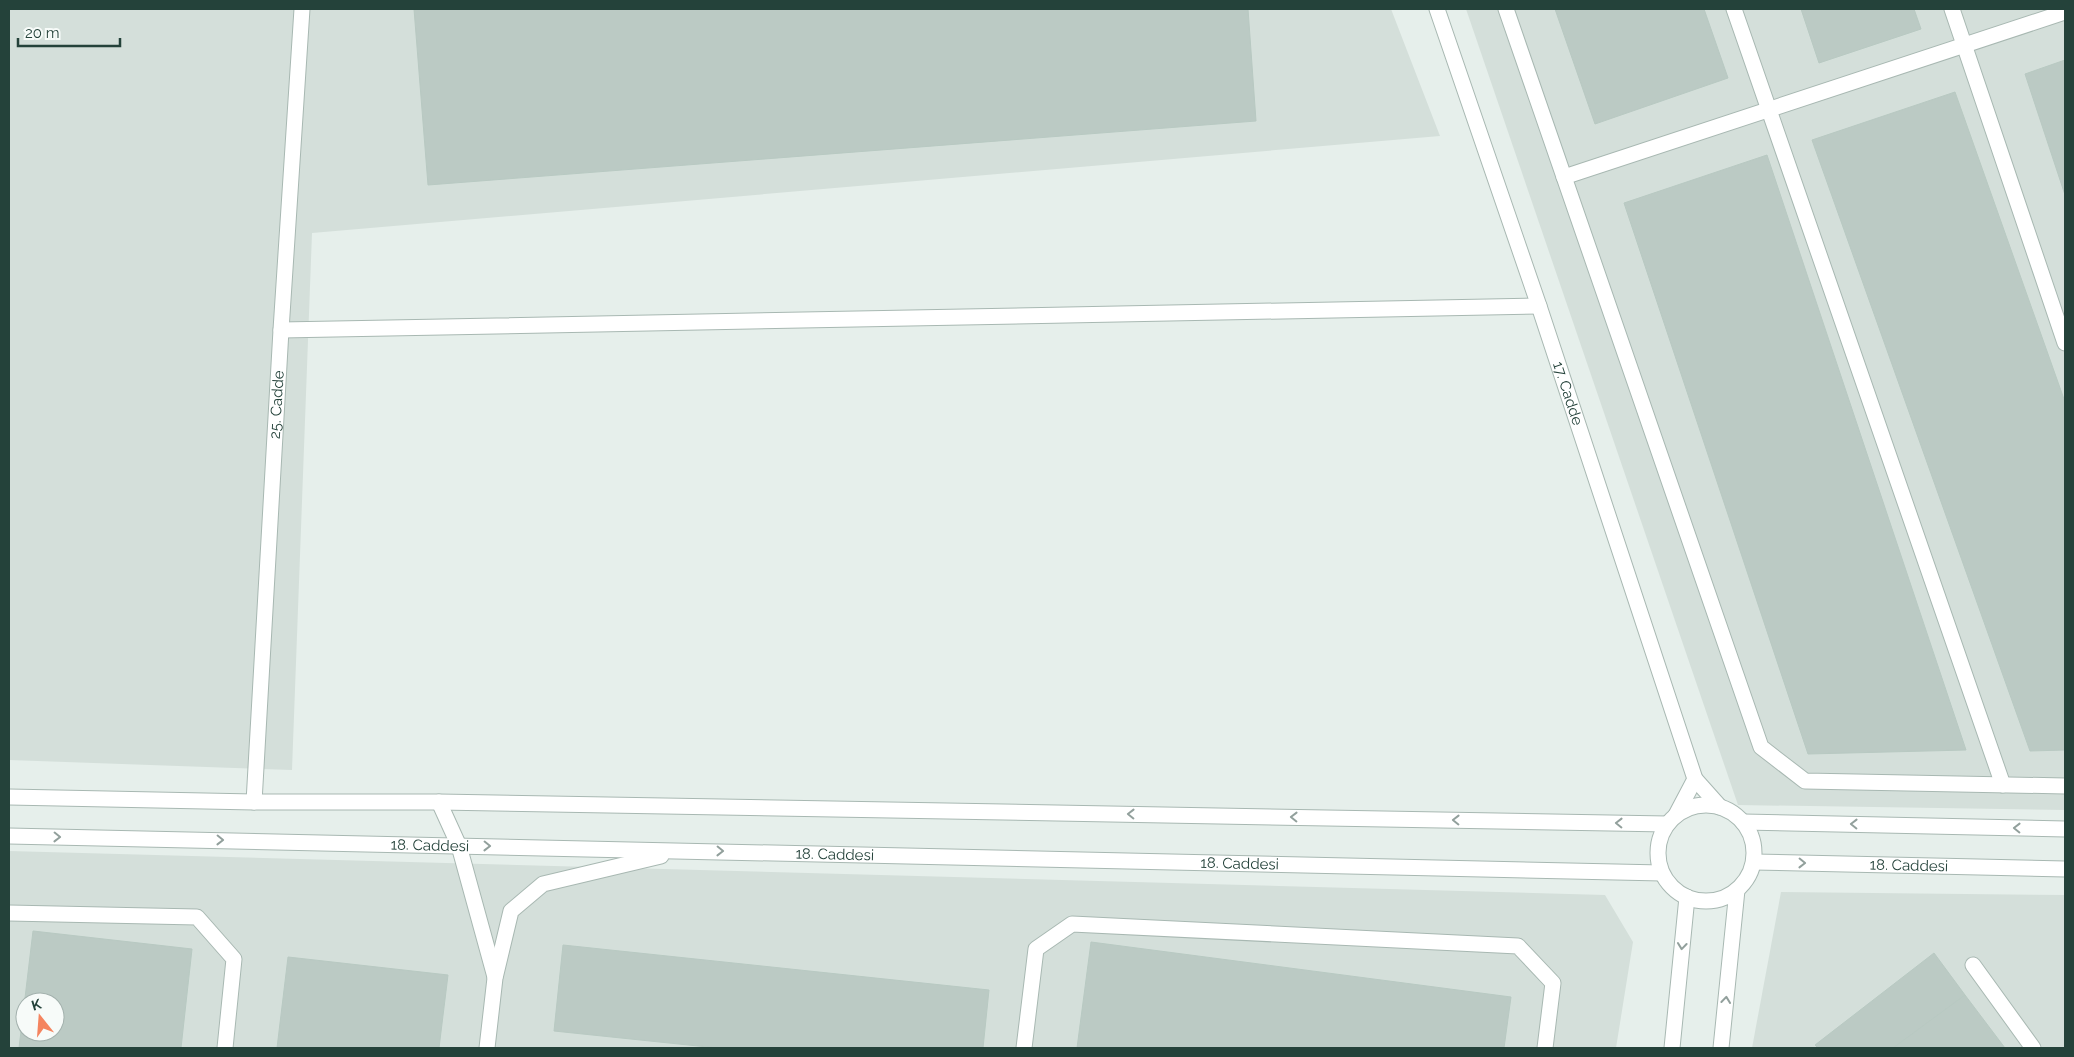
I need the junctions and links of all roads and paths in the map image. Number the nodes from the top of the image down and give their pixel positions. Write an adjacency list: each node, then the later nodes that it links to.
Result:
1 (302, 9): 11 (street, 25. Cadde)
2 (1437, 9): 10 (street, 17. Cadde)
3 (1506, 9): 9 (street)
4 (1734, 9): 8 (street)
5 (1952, 9): 7 (street)
6 (2065, 12): 7 (street)
7 (1964, 45): 8 (street); 12 (street)
8 (1769, 110): 9 (street); 14 (street)
9 (1564, 177): 14 (street)
10 (1539, 306): 11 (street); 13 (street, 17. Cadde)
11 (281, 330): 17 (street, 25. Cadde)
12 (2065, 344)
13 (1695, 779): 19 (street); 20 (street)
14 (2003, 785): 15 (street)
15 (2065, 786)
16 (9, 797): 17 (street)
17 (254, 802): 18 (street)
18 (439, 802): 20 (street, one-way to 18); 24 (street)
19 (1720, 807): 20 (street); 21 (street)
20 (1671, 820): 28 (street)
21 (1743, 822): 22 (street, one-way to 21); 26 (street)
22 (2065, 829)
23 (9, 836): 24 (street, 18. Caddesi, one-way to 24)
24 (459, 846): 25 (street, 18. Caddesi, one-way to 25); 33 (street)
25 (683, 851): 28 (street, 18. Caddesi, one-way to 28); 33 (street)
26 (1754, 862): 27 (street, 18. Caddesi, one-way to 27); 29 (street)
27 (2065, 869)
28 (1662, 873): 30 (street)
29 (1737, 890): 30 (street); 39 (street, one-way to 29)
30 (1687, 898): 38 (street, one-way to 38)
31 (9, 913): 34 (street)
32 (1973, 965): 40 (street)
33 (495, 978): 35 (street)
34 (225, 1048)
35 (487, 1048)
36 (1024, 1048): 37 (street)
37 (1545, 1048)
38 (1672, 1048)
39 (1721, 1048)
40 (2033, 1048)

